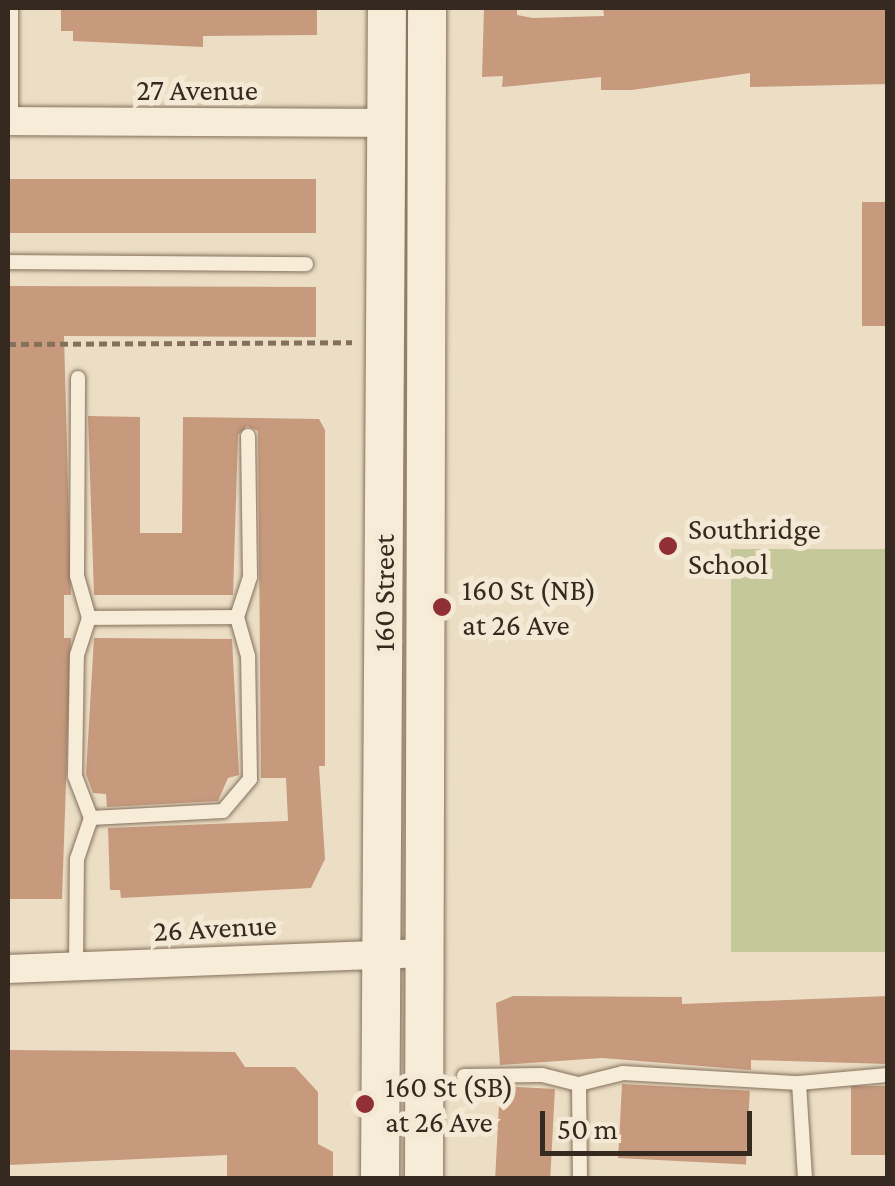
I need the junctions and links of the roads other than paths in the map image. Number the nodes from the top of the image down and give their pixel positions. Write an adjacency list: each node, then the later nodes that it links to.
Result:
1 (11, 8): 4 (lane)
2 (387, 8): 5 (main road, 160 Street)
3 (428, 8): 8 (main road, 160 Street)
4 (9, 121): 5 (street, 27 Avenue)
5 (386, 123): 8 (main road); 15 (main road, 160 Street)
6 (8, 262): 7 (lane)
7 (306, 264)
8 (428, 350): 14 (main road, 160 Street)
9 (78, 378): 12 (lane)
10 (248, 436): 11 (lane)
11 (237, 616): 12 (lane); 13 (lane)
12 (89, 618): 13 (lane)
13 (90, 818): 16 (lane)
14 (425, 953): 15 (street, 26 Avenue); 23 (main road, 160 Street)
15 (383, 954): 16 (street, 26 Avenue); 22 (main road, 160 Street)
16 (76, 966): 17 (street, 26 Avenue)
17 (8, 970)
18 (464, 1076): 21 (lane)
19 (888, 1076): 20 (lane)
20 (799, 1083): 21 (lane); 25 (lane)
21 (580, 1084): 24 (lane)
22 (380, 1178)
23 (424, 1178)
24 (580, 1178)
25 (805, 1178)

